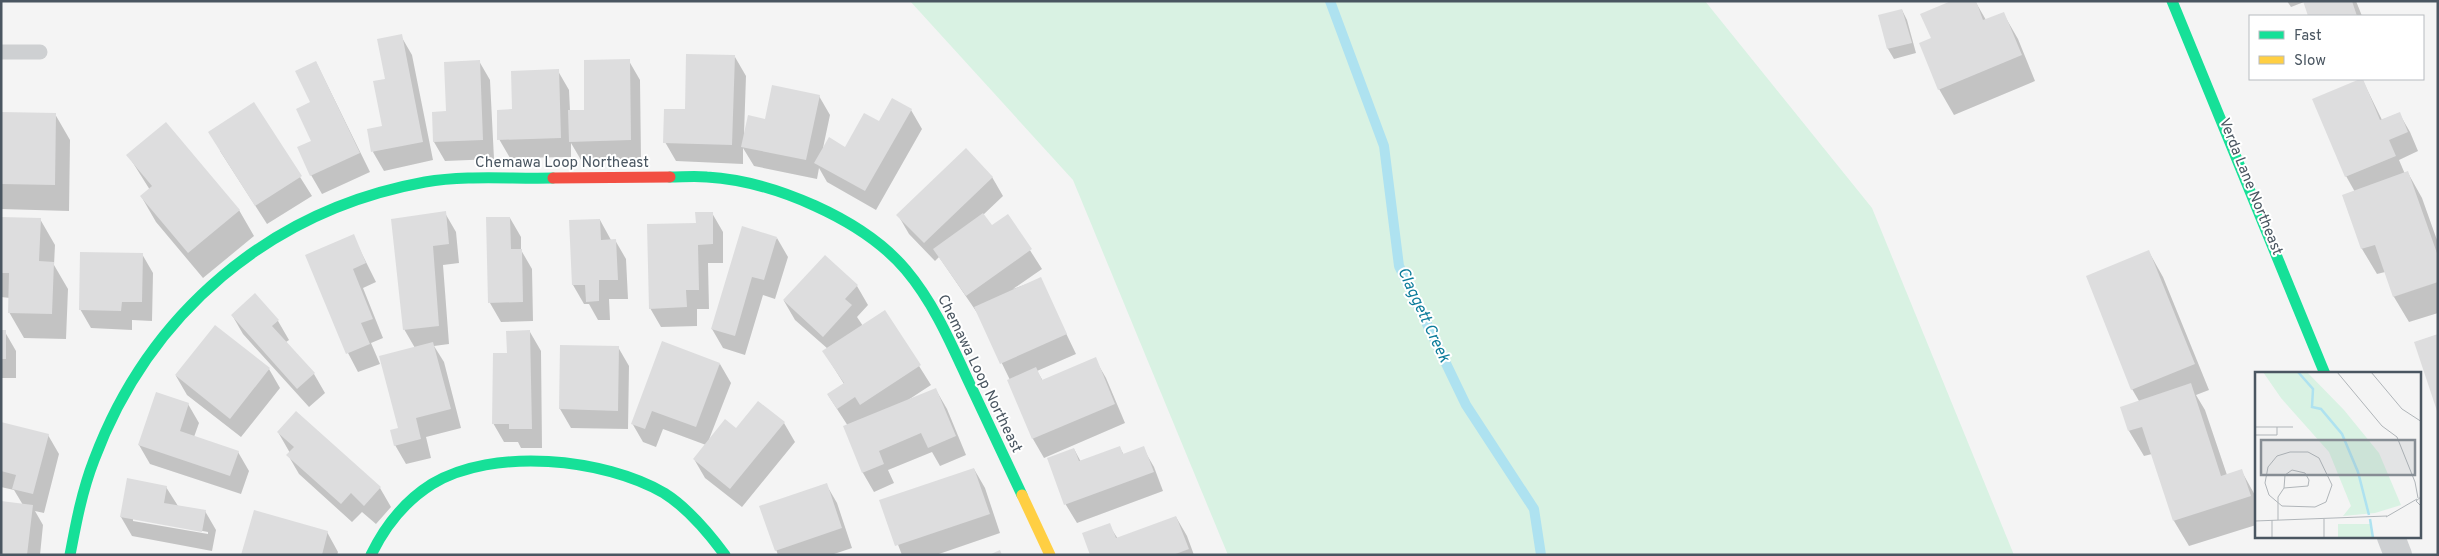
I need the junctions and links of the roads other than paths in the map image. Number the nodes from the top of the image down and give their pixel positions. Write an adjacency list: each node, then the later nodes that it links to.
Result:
1 (2172, 1): 4 (street, Verda Lane Northeast)
2 (1, 52): 3 (lane)
3 (40, 52)
4 (2324, 372)
5 (2391, 538): 10 (street)
6 (70, 555): 9 (street, Chemawa Loop Northeast)
7 (372, 555): 8 (street)
8 (725, 555)
9 (1050, 555)
10 (2398, 555)

